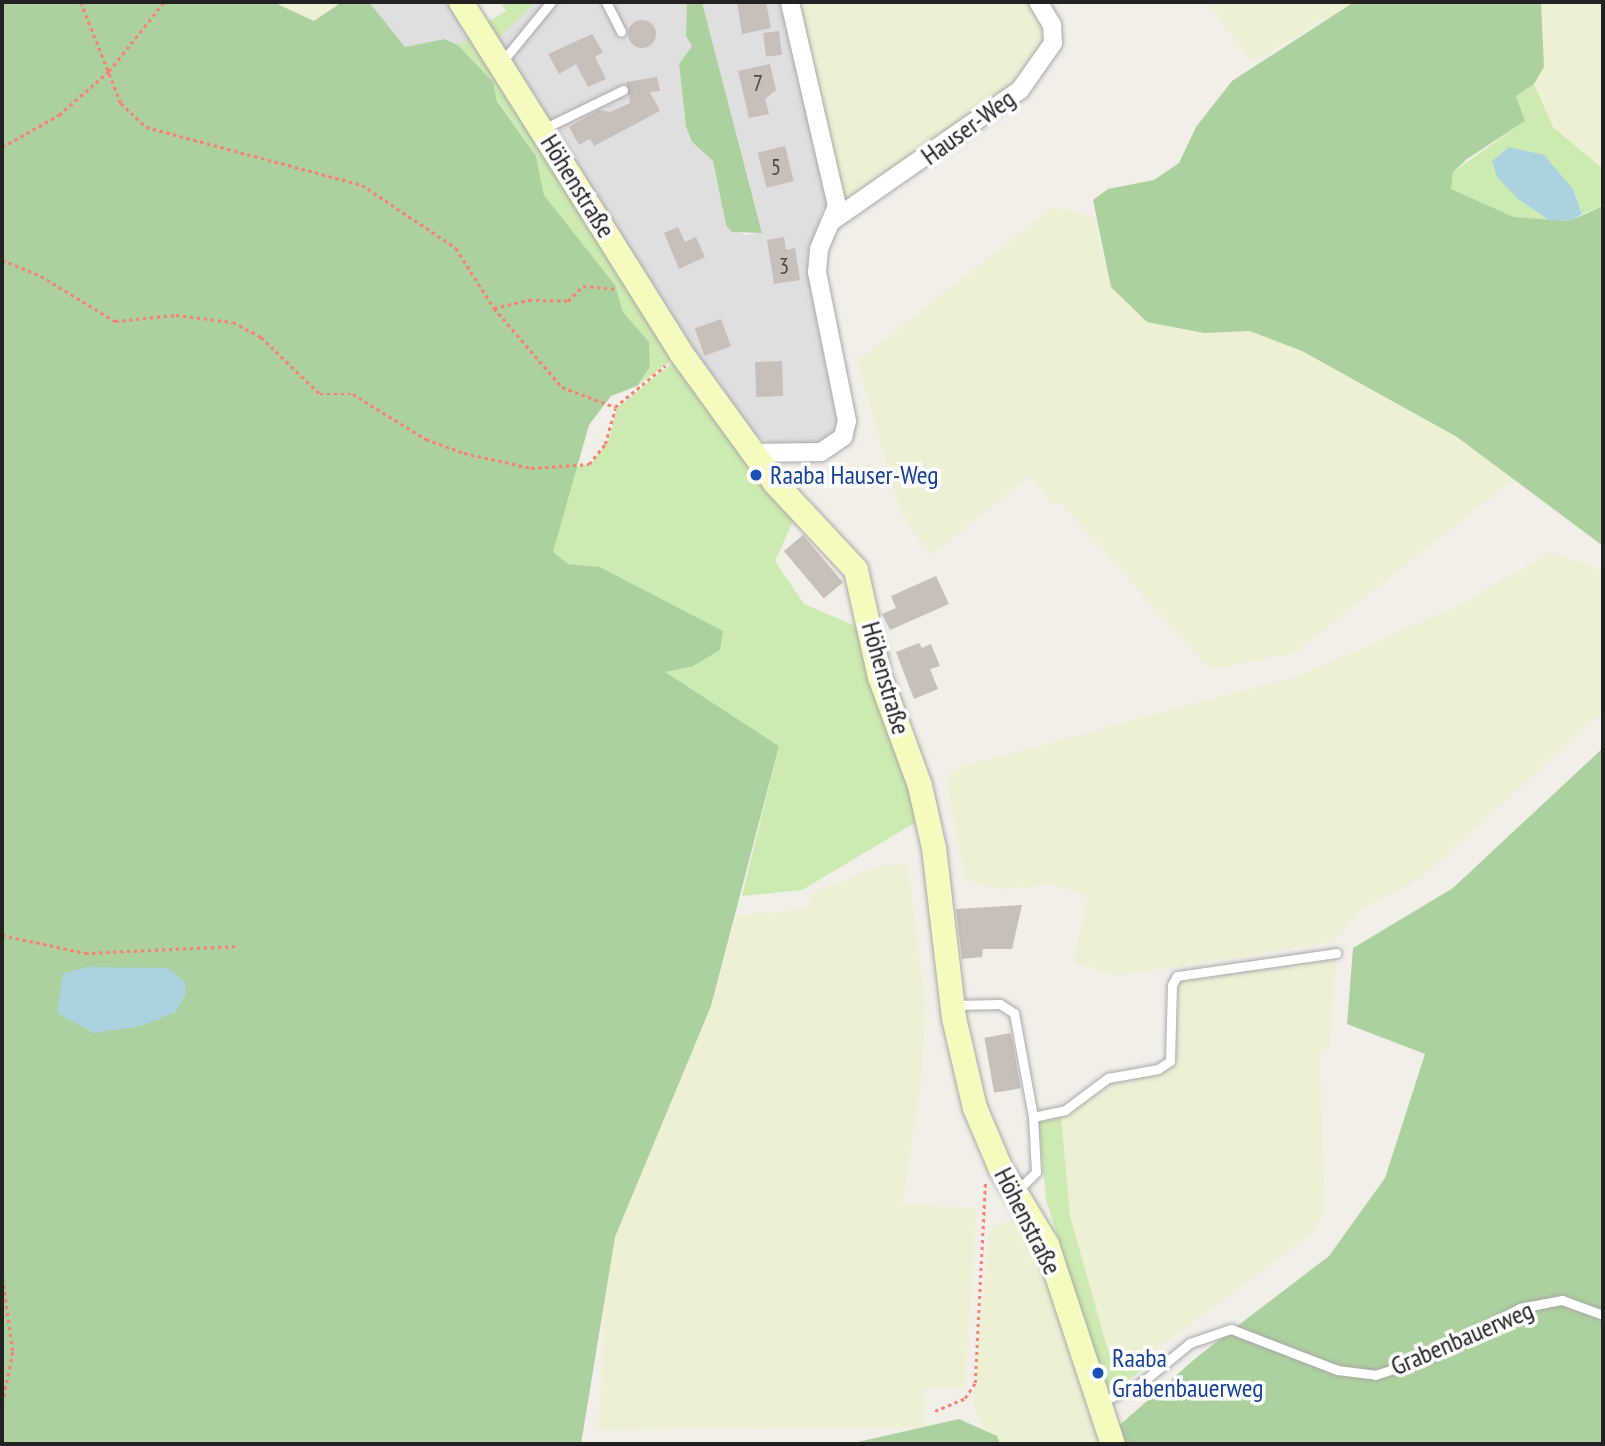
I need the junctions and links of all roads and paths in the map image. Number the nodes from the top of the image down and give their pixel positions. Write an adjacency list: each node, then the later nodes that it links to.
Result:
1 (81, 2): 10 (path)
2 (164, 2): 10 (path)
3 (461, 2): 9 (street, Höhenstraße)
4 (551, 2): 9 (lane)
5 (606, 2): 8 (lane)
6 (790, 2): 14 (street)
7 (1038, 2): 14 (street, Hauser-Weg)
8 (621, 32)
9 (501, 63): 12 (street, Höhenstraße)
10 (108, 71): 13 (path); 17 (path)
11 (623, 90): 12 (lane)
12 (542, 130): 16 (street, Höhenstraße)
13 (2, 147)
14 (832, 221): 20 (street)
15 (2, 260): 19 (path)
16 (644, 292): 17 (path); 18 (street, Höhenstraße)
17 (494, 308): 19 (path)
18 (681, 353): 19 (path); 20 (street, Höhenstraße)
19 (615, 407)
20 (751, 453): 24 (street, Höhenstraße)
21 (2, 936): 22 (path)
22 (239, 946)
23 (1336, 953): 25 (lane)
24 (952, 1005): 25 (lane); 26 (street, Höhenstraße)
25 (1033, 1117): 27 (lane)
26 (1000, 1167): 27 (street, Höhenstraße); 32 (path)
27 (1016, 1192): 30 (street, Höhenstraße)
28 (2, 1271): 31 (path)
29 (1603, 1315): 30 (lane, Grabenbauerweg)
30 (1096, 1404): 33 (street, Höhenstraße)
31 (2, 1408)
32 (935, 1410)
33 (1113, 1444)

